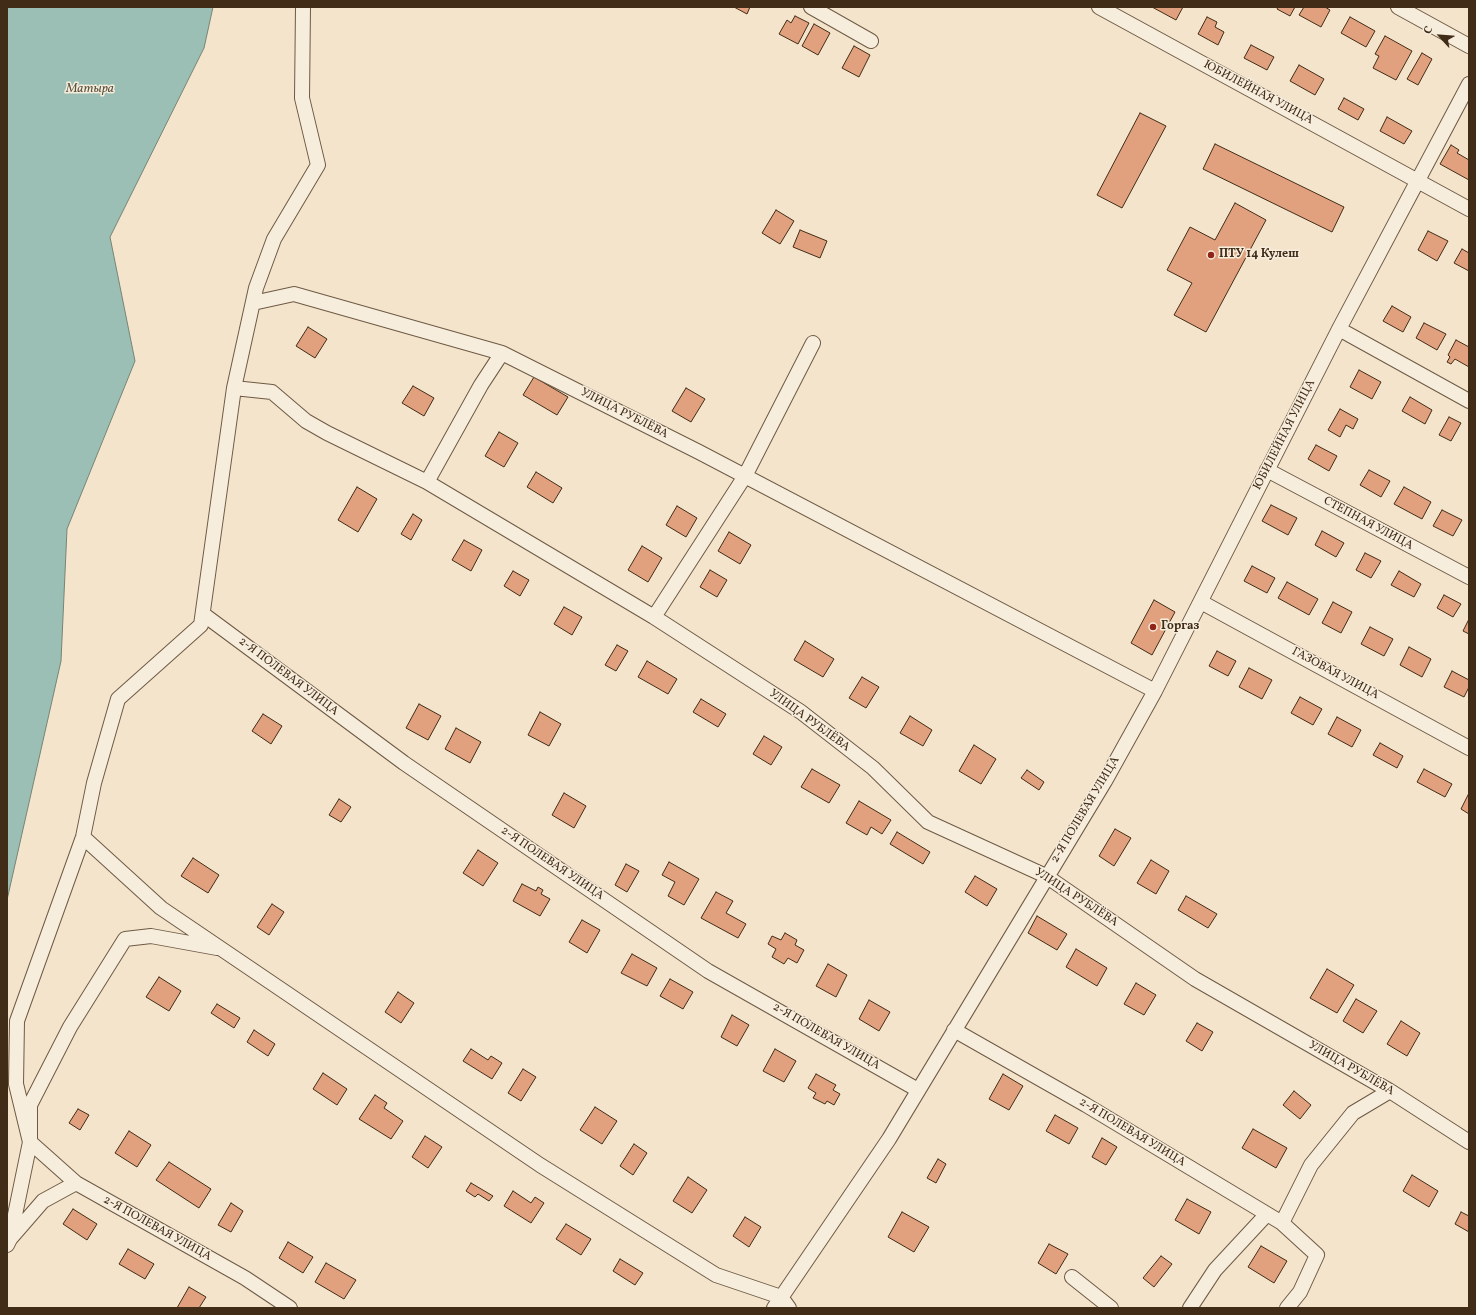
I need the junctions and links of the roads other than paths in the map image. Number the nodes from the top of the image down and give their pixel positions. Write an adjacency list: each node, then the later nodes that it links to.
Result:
1 (303, 7): 10 (street)
2 (811, 7): 5 (street)
3 (1099, 7): 8 (street, ЮБИЛЕЙНАЯ УЛИЦА)
4 (1398, 7): 6 (street)
5 (871, 41)
6 (1469, 46)
7 (1469, 84): 8 (street)
8 (1418, 180): 9 (street, ЮБИЛЕЙНАЯ УЛИЦА); 11 (street, ЮБИЛЕЙНАЯ УЛИЦА)
9 (1469, 209)
10 (253, 303): 13 (street, УЛИЦА РУБЛЁВА); 14 (street)
11 (1339, 329): 15 (street); 16 (street, ЮБИЛЕЙНАЯ УЛИЦА)
12 (813, 343): 17 (street)
13 (502, 354): 17 (street, УЛИЦА РУБЛЁВА); 18 (street)
14 (234, 388): 18 (street, УЛИЦА РУБЛЁВА); 21 (street)
15 (1469, 400)
16 (1267, 470): 19 (street, СТЕПНАЯ УЛИЦА); 20 (street, ЮБИЛЕЙНАЯ УЛИЦА)
17 (745, 476): 22 (street); 23 (street, УЛИЦА РУБЛЁВА)
18 (427, 482): 22 (street, УЛИЦА РУБЛЁВА)
19 (1469, 577)
20 (1201, 602): 23 (street, ЮБИЛЕЙНАЯ УЛИЦА); 24 (street, ГАЗОВАЯ УЛИЦА)
21 (202, 614): 25 (street); 29 (street, 2-Я ПОЛЕВАЯ УЛИЦА)
22 (654, 617): 26 (street, УЛИЦА РУБЛЁВА)
23 (1155, 691): 26 (street, 2-Я ПОЛЕВАЯ УЛИЦА)
24 (1469, 748)
25 (83, 837): 27 (street, 2-Я ПОЛЕВАЯ УЛИЦА); 31 (street)
26 (1046, 876): 28 (street, 2-Я ПОЛЕВАЯ УЛИЦА); 30 (street, УЛИЦА РУБЛЁВА)
27 (221, 949): 31 (street); 38 (street, 2-Я ПОЛЕВАЯ УЛИЦА)
28 (954, 1030): 29 (street, 2-Я ПОЛЕВАЯ УЛИЦА); 34 (street, 2-Я ПОЛЕВАЯ УЛИЦА)
29 (918, 1090): 38 (street, 2-Я ПОЛЕВАЯ УЛИЦА)
30 (1390, 1091): 32 (street, УЛИЦА РУБЛЁВА); 35 (street)
31 (30, 1142): 33 (street, 2-Я ПОЛЕВАЯ УЛИЦА); 36 (street)
32 (1469, 1142)
33 (76, 1183): 36 (street); 39 (street, 2-Я ПОЛЕВАЯ УЛИЦА)
34 (1267, 1214): 35 (street, 2-Я ПОЛЕВАЯ УЛИЦА); 41 (street)
35 (1282, 1223): 42 (street, 2-Я ПОЛЕВАЯ УЛИЦА)
36 (8, 1242)
37 (1072, 1277): 40 (street)
38 (781, 1304)
39 (290, 1308)
40 (1111, 1308)
41 (1190, 1308)
42 (1287, 1308)

